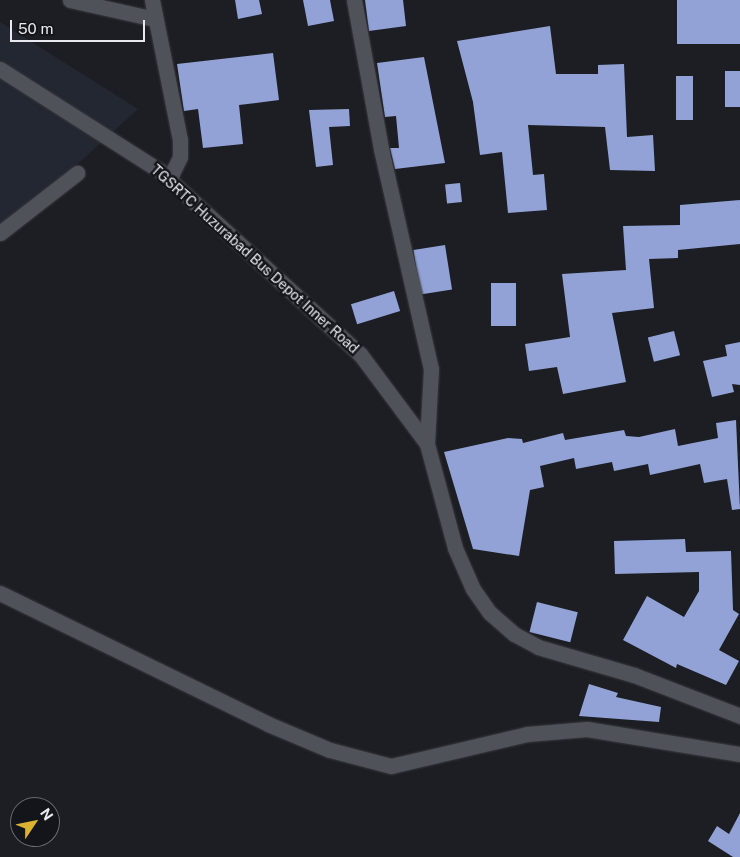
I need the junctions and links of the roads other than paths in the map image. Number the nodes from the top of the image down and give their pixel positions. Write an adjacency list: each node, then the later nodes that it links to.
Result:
1 (70, 0): 4 (street)
2 (152, 0): 5 (street)
3 (354, 0): 10 (street)
4 (94, 3): 5 (street)
5 (155, 19): 8 (street)
6 (0, 69): 8 (street, TGSRTC Huzurabad Bus Depot Inner Road)
7 (77, 173): 9 (street)
8 (169, 180): 10 (street, TGSRTC Huzurabad Bus Depot Inner Road)
9 (0, 234)
10 (427, 444): 12 (street, TGSRTC Huzurabad Bus Depot Inner Road)
11 (0, 593): 13 (street)
12 (740, 716)
13 (740, 754)

